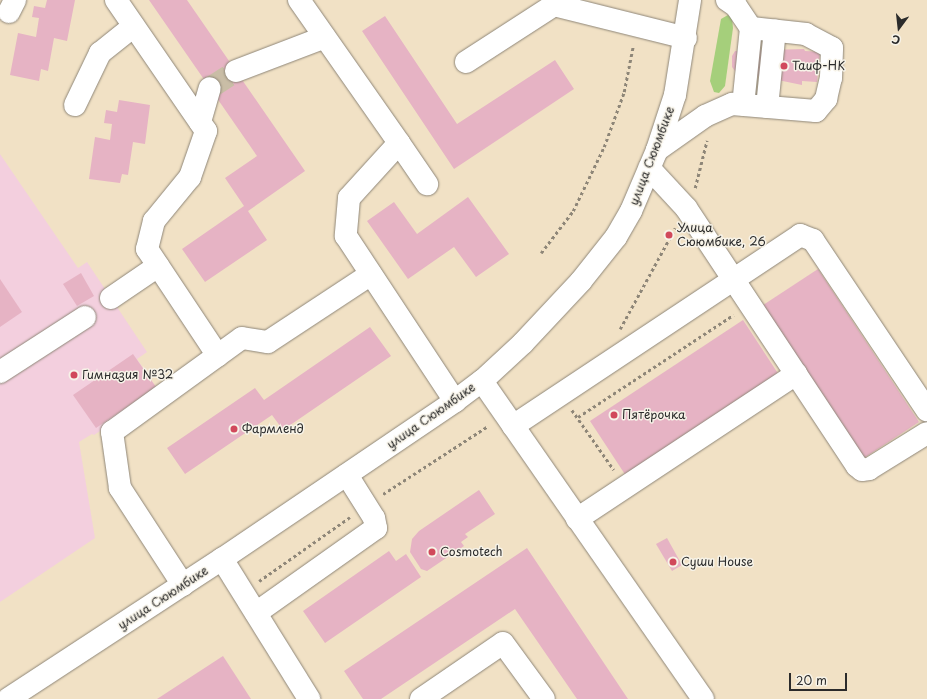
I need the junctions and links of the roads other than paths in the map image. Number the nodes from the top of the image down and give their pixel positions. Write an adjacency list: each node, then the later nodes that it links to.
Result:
1 (116, 0): 6 (street)
2 (299, 0): 9 (street)
3 (690, 0): 10 (street, улица Сююмбике)
4 (727, 0): 7 (street)
5 (553, 2): 10 (street); 11 (street)
6 (134, 26): 14 (street); 17 (street)
7 (751, 28): 8 (street); 15 (street)
8 (775, 30): 16 (street); 16 (street)
9 (325, 37): 12 (street); 18 (street)
10 (686, 38): 19 (street, улица Сююмбике)
11 (466, 62)
12 (236, 71)
13 (210, 88): 17 (street)
14 (75, 105)
15 (730, 107): 16 (street); 19 (street)
16 (767, 107)
17 (200, 122): 21 (street)
18 (399, 143): 20 (street); 22 (street)
19 (653, 159): 23 (street); 29 (street, улица Сююмбике)
20 (427, 184)
21 (158, 266): 24 (street); 26 (street)
22 (371, 274): 26 (street); 30 (street)
23 (732, 278): 28 (street); 31 (street); 32 (street)
24 (111, 298)
25 (85, 317): 27 (street)
26 (218, 356): 37 (street)
27 (0, 372)
28 (796, 374): 33 (street); 35 (street)
29 (482, 381): 30 (street, улица Сююмбике); 32 (street)
30 (455, 402): 34 (street, улица Сююмбике)
31 (927, 410)
32 (509, 420): 35 (street)
33 (927, 433)
34 (347, 475): 36 (street, улица Сююмбике); 38 (street)
35 (577, 518): 43 (street)
36 (222, 559): 37 (street, улица Сююмбике); 38 (street)
37 (183, 585): 39 (street, улица Сююмбике)
38 (256, 613): 40 (street)
39 (8, 699)
40 (309, 699)
41 (421, 699): 42 (street)
42 (544, 699)
43 (703, 699)

